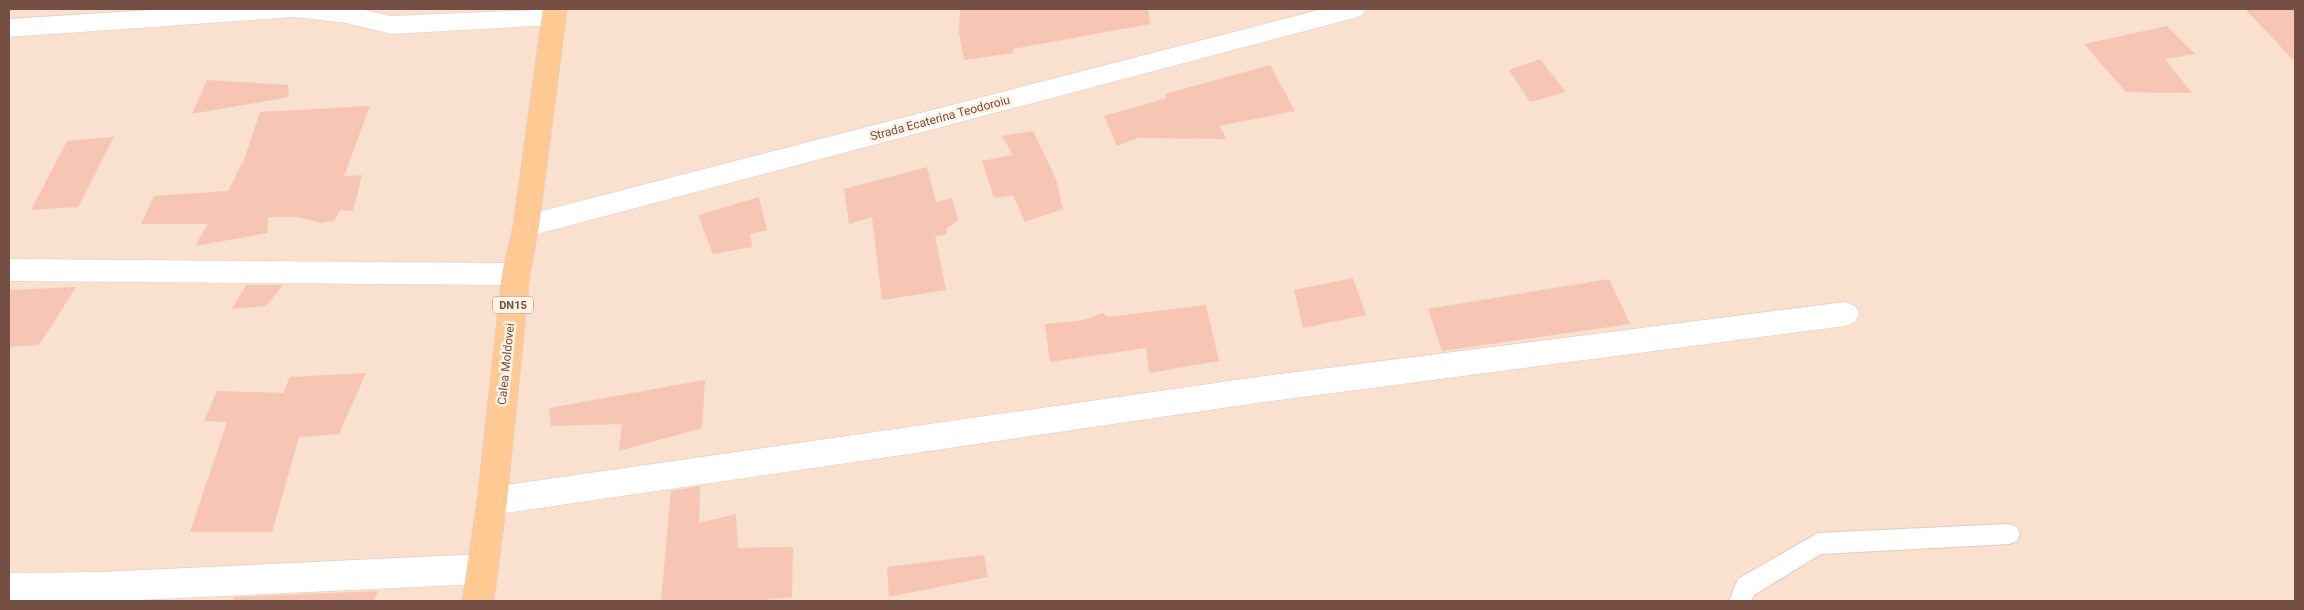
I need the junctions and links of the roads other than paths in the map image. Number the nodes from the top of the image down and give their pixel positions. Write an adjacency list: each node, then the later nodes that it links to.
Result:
1 (292, 9): 5 (street)
2 (296, 9): 4 (street)
3 (1354, 9): 6 (street, Strada Ecaterina Teodoroiu)
4 (554, 12): 6 (main road, Calea Moldovei / DN15)
5 (9, 28)
6 (526, 226): 8 (main road, Calea Moldovei / DN15)
7 (9, 270): 8 (street)
8 (516, 274): 10 (main road, Calea Moldovei / DN15)
9 (1845, 314): 10 (street)
10 (492, 501): 12 (main road, Calea Moldovei / DN15)
11 (2009, 534): 15 (lane)
12 (482, 568): 13 (street); 14 (main road, Calea Moldovei / DN15)
13 (9, 588)
14 (478, 601)
15 (1740, 601)

